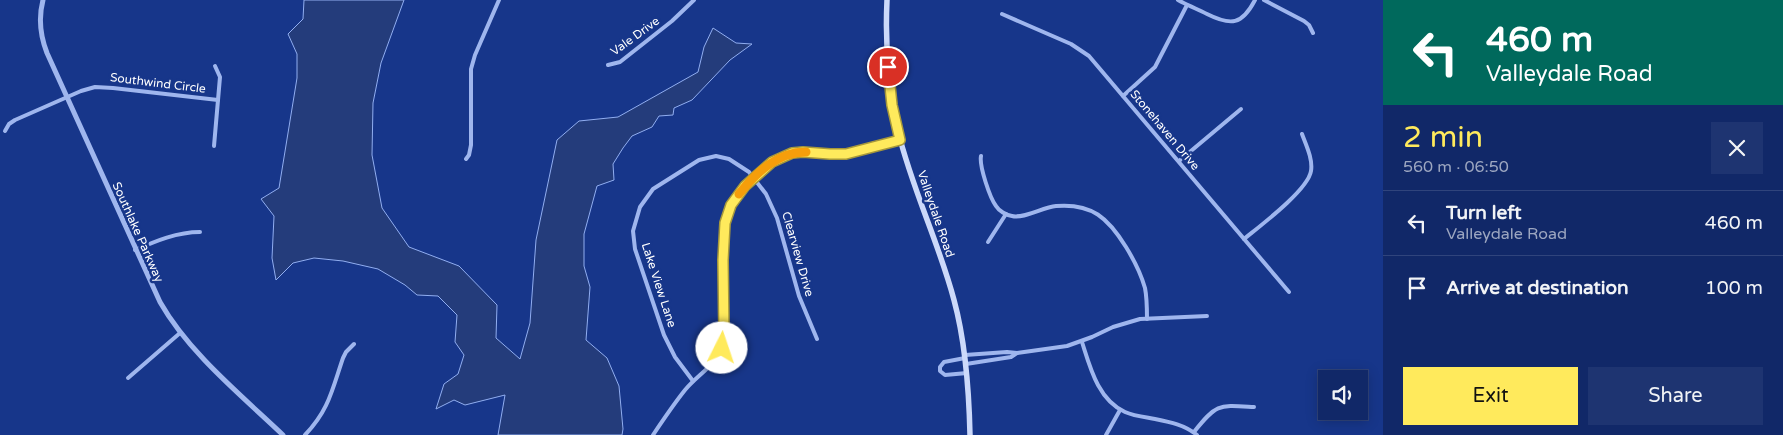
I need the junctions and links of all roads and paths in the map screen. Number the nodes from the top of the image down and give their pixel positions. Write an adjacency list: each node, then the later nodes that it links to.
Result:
1 (43, 0): 14 (street, Southlake Parkway)
2 (499, 0): 22 (street)
3 (694, 0): 11 (street, Vale Drive)
4 (887, 0): 19 (main road, Valleydale Road)
5 (1178, 0): 8 (street)
6 (1255, 0): 8 (street)
7 (1264, 0): 10 (street)
8 (1187, 5): 13 (street)
9 (1002, 14): 13 (street, Stonehaven Drive)
10 (1313, 33)
11 (608, 64)
12 (216, 66): 15 (street, Southwind Circle)
13 (1123, 96): 23 (street, Stonehaven Drive)
14 (66, 97): 15 (street, Southwind Circle); 17 (street, Southwind Circle); 29 (street, Southlake Parkway)
15 (218, 100): 20 (street, Southwind Circle)
16 (1241, 109): 23 (street)
17 (5, 131)
18 (1302, 134): 27 (street)
19 (900, 140): 24 (street); 38 (main road, Valleydale Road)
20 (214, 146)
21 (981, 156): 25 (street)
22 (466, 159)
23 (1179, 161): 27 (street, Stonehaven Drive)
24 (754, 178): 34 (street, Clearview Drive); 41 (street); 41 (street, Lake View Lane)
25 (1006, 214): 28 (street); 32 (street)
26 (200, 232): 29 (street)
27 (1244, 239): 30 (street, Stonehaven Drive)
28 (988, 242)
29 (135, 250): 33 (street, Southlake Parkway)
30 (1289, 292)
31 (1207, 316): 32 (street)
32 (1147, 319): 35 (street)
33 (180, 333): 40 (street); 45 (street, Southlake Parkway)
34 (817, 339)
35 (1082, 342): 37 (street); 43 (street)
36 (354, 344): 46 (street)
37 (1017, 354): 38 (street); 38 (street)
38 (965, 359): 39 (main road, Valleydale Road); 39 (street)
39 (967, 373): 48 (main road, Valleydale Road)
40 (128, 378)
41 (693, 381): 47 (street)
42 (1254, 407): 44 (street)
43 (1120, 410): 44 (street); 49 (street)
44 (1196, 434)
45 (283, 435)
46 (305, 435)
47 (652, 435)
48 (970, 435)
49 (1106, 435)

